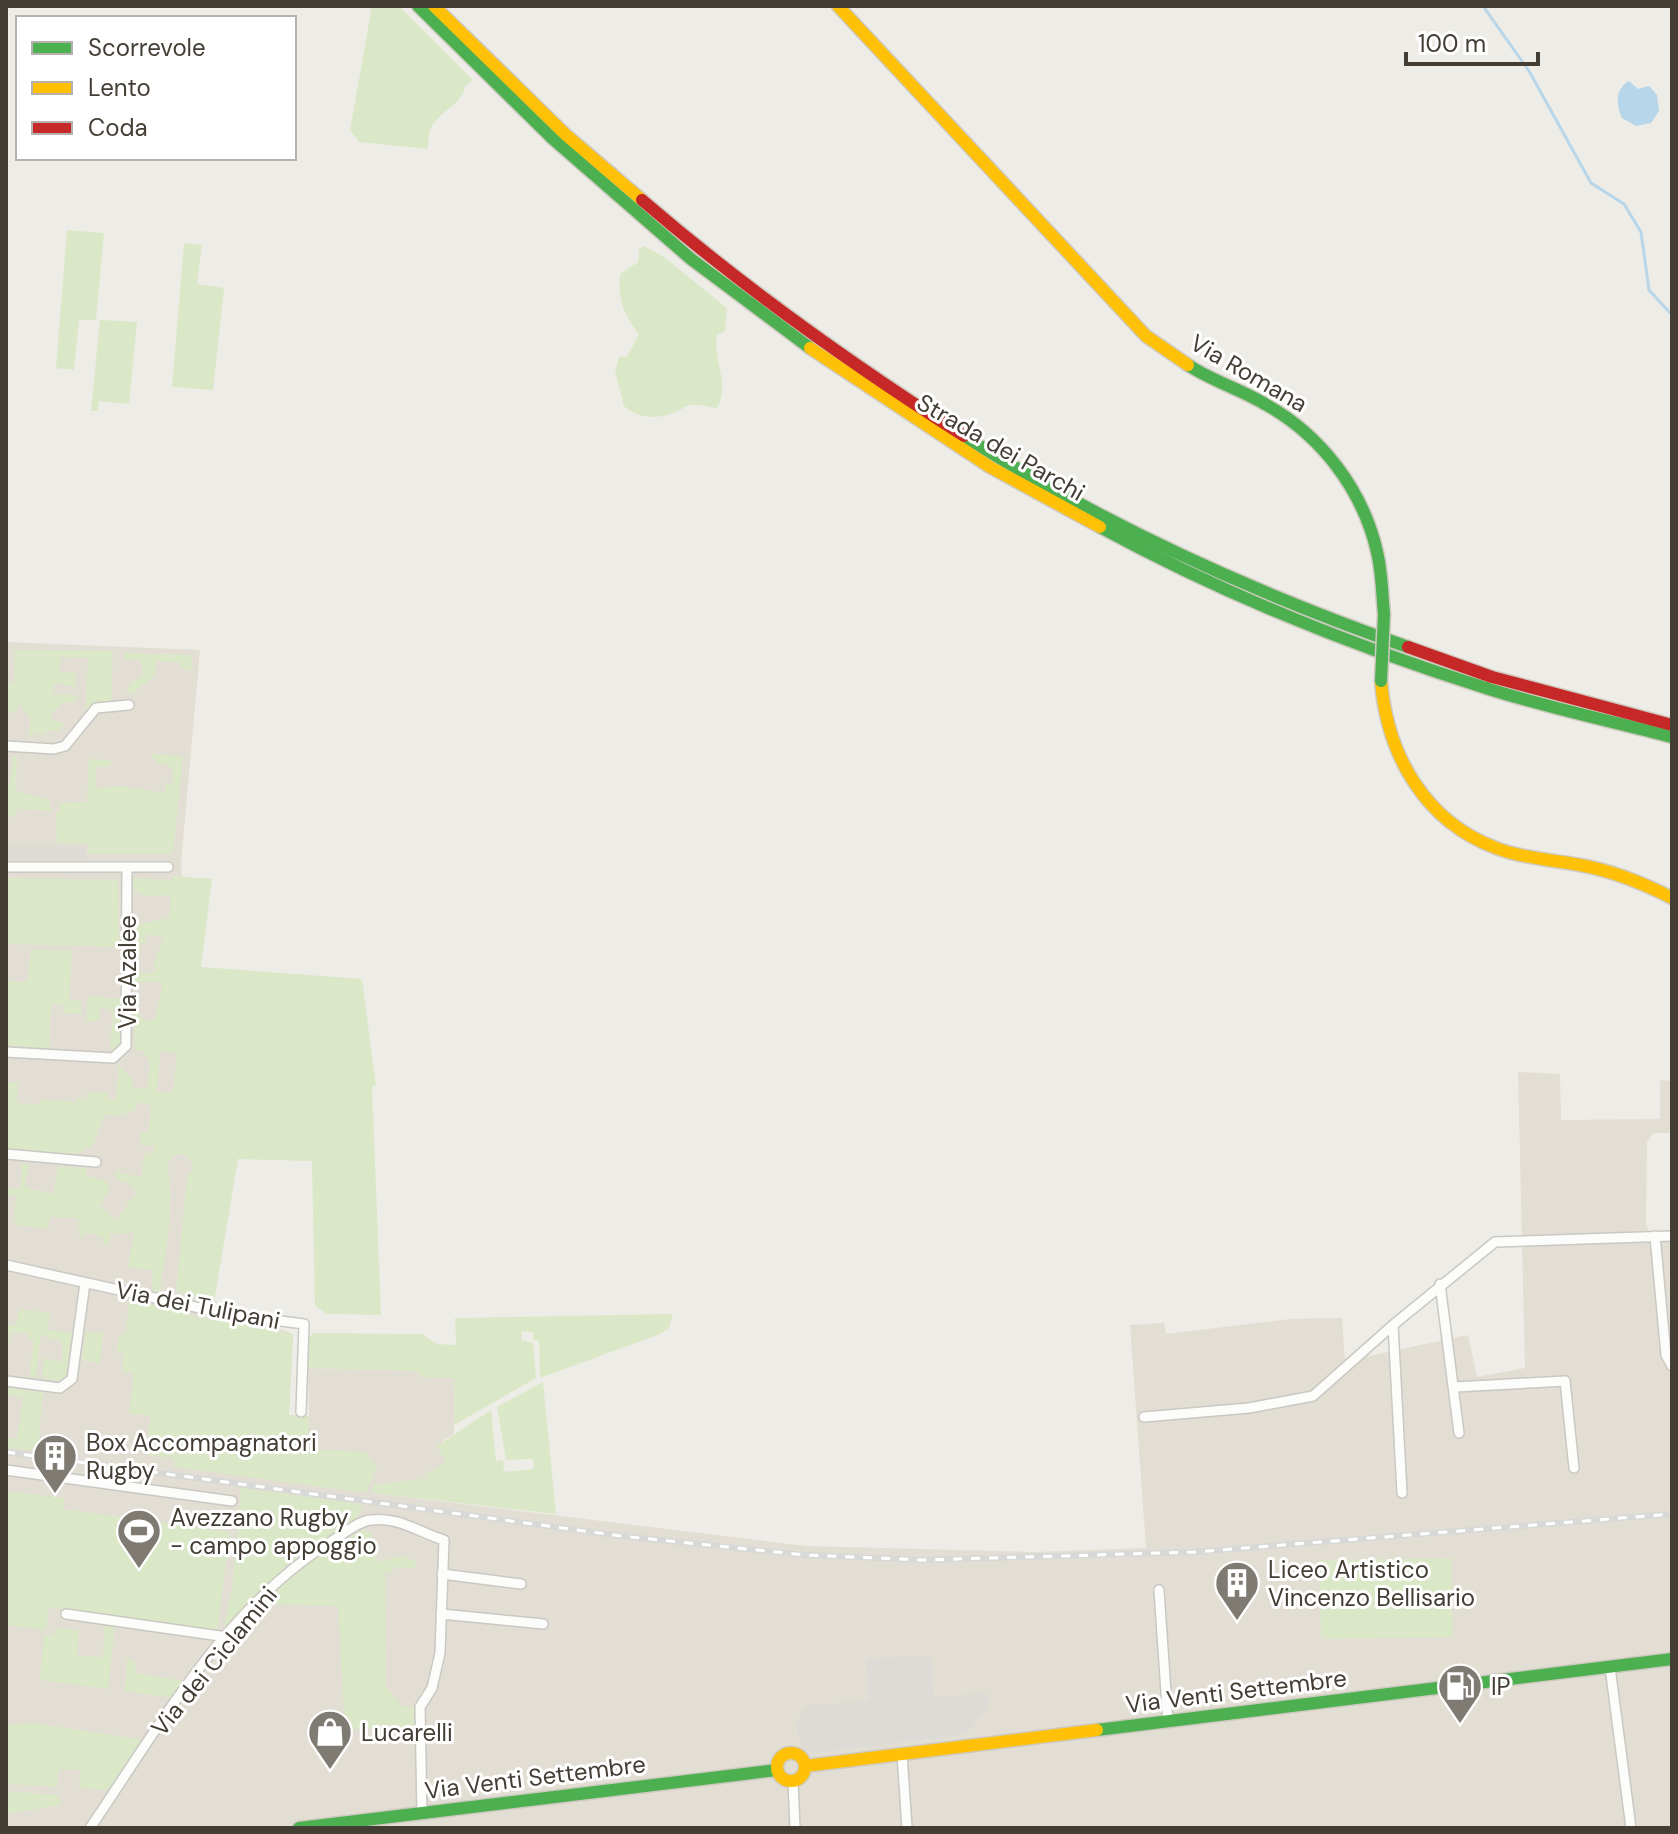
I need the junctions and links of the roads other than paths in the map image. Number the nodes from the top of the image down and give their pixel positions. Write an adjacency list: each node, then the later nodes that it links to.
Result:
1 (418, 6): 6 (main road, Strada dei Parchi)
2 (434, 6): 5 (main road, Strada dei Parchi)
3 (838, 6): 11 (main road, Via Romana, bridge)
4 (129, 705): 7 (street)
5 (1672, 725)
6 (1672, 737)
7 (6, 746)
8 (6, 867): 10 (street)
9 (168, 867): 10 (street)
10 (127, 868): 12 (street, Via Azalee)
11 (1672, 898)
12 (6, 1052)
13 (6, 1154): 14 (street)
14 (96, 1162)
15 (1655, 1236): 16 (street); 19 (street); 21 (street)
16 (1672, 1236)
17 (6, 1265): 18 (street, Via dei Tulipani)
18 (85, 1283): 22 (street); 24 (street, Via dei Tulipani)
19 (1440, 1284): 20 (street); 23 (street)
20 (1393, 1325): 25 (street); 29 (street)
21 (1672, 1366)
22 (6, 1381)
23 (1455, 1387): 26 (street); 27 (street)
24 (301, 1412)
25 (1144, 1417)
26 (1459, 1433)
27 (1574, 1468)
28 (6, 1470): 30 (street)
29 (1402, 1493)
30 (232, 1501)
31 (442, 1574): 32 (street); 35 (street); 37 (street, Via dei Ciclamini)
32 (521, 1584)
33 (1159, 1590): 40 (street)
34 (66, 1614): 37 (street)
35 (441, 1614): 36 (street); 45 (street)
36 (543, 1624)
37 (227, 1637): 46 (street, Via dei Ciclamini)
38 (1672, 1659): 39 (main road, Via Venti Settembre)
39 (1610, 1667): 40 (main road, Via Venti Settembre); 50 (street)
40 (1168, 1722): 41 (main road, Via Venti Settembre)
41 (902, 1754): 42 (main road, Via Venti Settembre); 49 (street)
42 (805, 1766): 43 (main road); 44 (main road)
43 (777, 1770): 44 (main road); 45 (main road, Via Venti Settembre)
44 (793, 1781): 48 (street)
45 (422, 1813): 47 (main road, Via Venti Settembre)
46 (90, 1828)
47 (299, 1828)
48 (795, 1828)
49 (907, 1828)
50 (1631, 1828)

